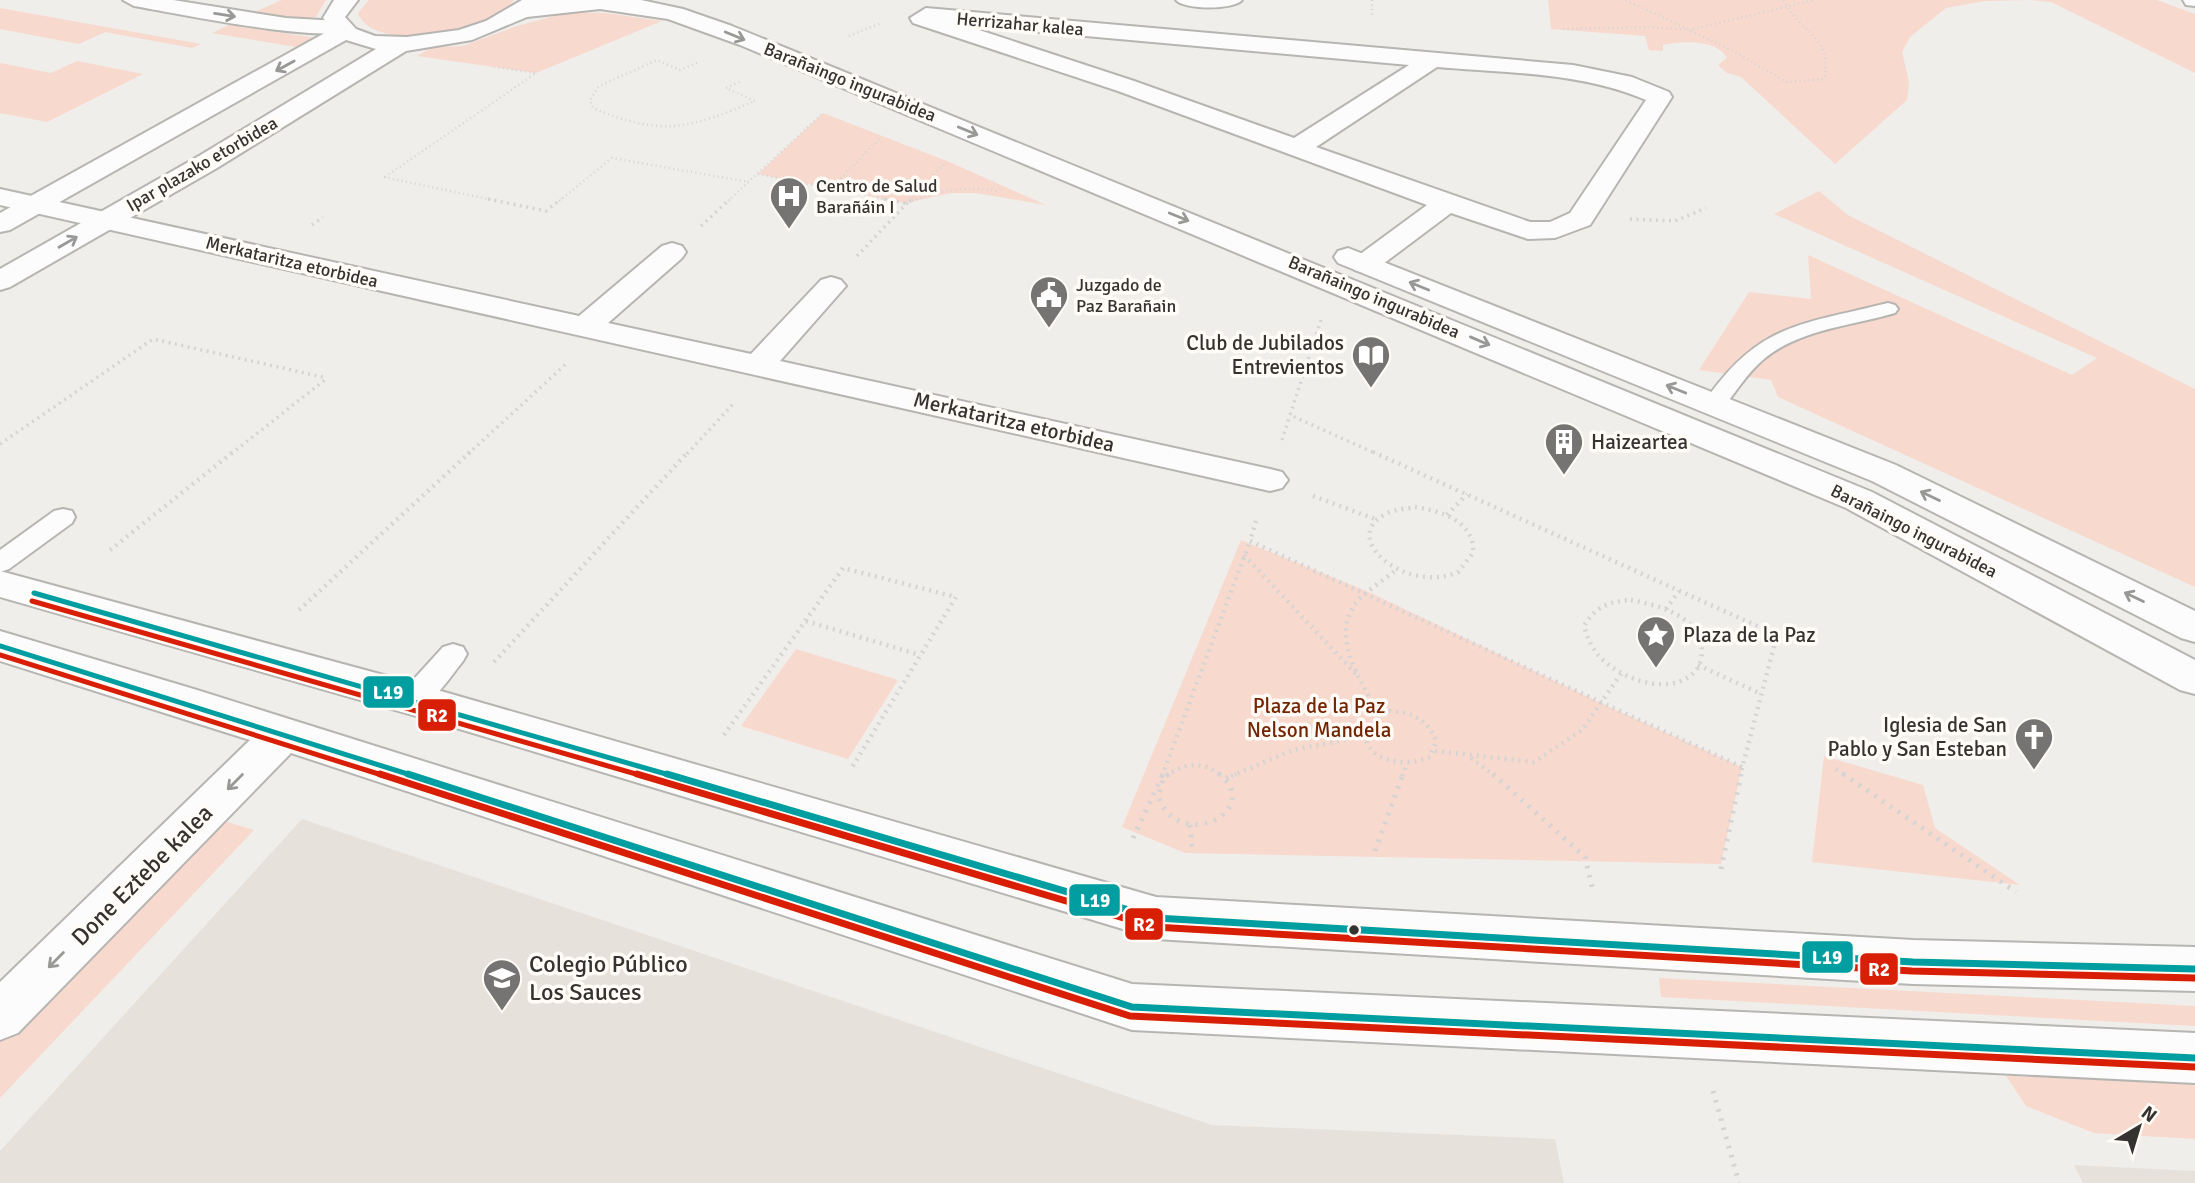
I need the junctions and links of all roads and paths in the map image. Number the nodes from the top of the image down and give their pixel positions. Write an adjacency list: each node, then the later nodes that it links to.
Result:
1 (134, 0): 12 (street, one-way to 12)
2 (347, 0): 12 (street)
3 (696, 0): 36 (street, Barañaingo ingurabidea)
4 (1187, 0): 5 (street)
5 (1231, 0)
6 (1626, 0): 13 (path)
7 (1784, 0): 10 (path)
8 (1814, 0): 10 (path)
9 (530, 5): 14 (street); 69 (street, Barañaingo ingurabidea, one-way to 69)
10 (1787, 9): 13 (path); 13 (path)
11 (1551, 29): 13 (path)
12 (342, 30): 14 (street); 29 (street, one-way to 29)
13 (1690, 30)
14 (403, 43): 33 (street, Ipar plazako etorbidea)
15 (1434, 59): 21 (street); 21 (street, Herrizahar kalea); 32 (street, Herrizahar kalea)
16 (700, 61): 18 (path)
17 (483, 66): 24 (path)
18 (745, 79)
19 (830, 108): 23 (path)
20 (886, 131): 25 (path)
21 (1298, 148): 30 (street, Herrizahar kalea)
22 (951, 158): 28 (path)
23 (758, 174): 24 (path); 25 (path)
24 (749, 182): 35 (path)
25 (831, 188): 28 (path)
26 (1011, 192): 28 (path)
27 (0, 197): 29 (street, Merkataritza etorbidea)
28 (905, 203): 38 (path)
29 (34, 204): 33 (street, Merkataritza etorbidea); 34 (street)
30 (1447, 204): 32 (street, Herrizahar kalea); 36 (street)
31 (1706, 208): 32 (path)
32 (1580, 219)
33 (105, 220): 37 (street, Ipar plazako etorbidea, one-way to 33); 41 (street, Merkataritza etorbidea)
34 (0, 224)
35 (672, 252): 41 (street)
36 (1365, 264): 43 (street, Barañaingo ingurabidea, one-way to 36)
37 (0, 281)
38 (831, 286): 42 (street)
39 (1325, 309): 46 (path)
40 (1888, 309): 43 (lane)
41 (594, 329): 42 (street, Merkataritza etorbidea); 59 (path)
42 (763, 366): 45 (street, Merkataritza etorbidea); 65 (path)
43 (1714, 404): 61 (street, Barañaingo ingurabidea, one-way to 43)
44 (0, 444): 51 (path)
45 (1270, 480): 49 (path)
46 (1467, 495): 47 (path); 56 (path)
47 (1447, 514): 49 (path); 54 (path)
48 (63, 517): 53 (lane)
49 (1375, 519): 54 (path)
50 (1250, 541): 52 (path)
51 (110, 550)
52 (1244, 555): 68 (path); 84 (path)
53 (0, 563)
54 (1396, 570): 57 (path)
55 (0, 584): 71 (street)
56 (1679, 591): 58 (path); 70 (path)
57 (1371, 593): 68 (path); 72 (path)
58 (1666, 609): 66 (path); 67 (path)
59 (299, 610)
60 (806, 621): 64 (path); 64 (path); 75 (path)
61 (2195, 628)
62 (0, 646): 74 (street)
63 (453, 654): 71 (lane)
64 (920, 655): 81 (path)
65 (491, 665)
66 (1698, 665): 67 (path); 70 (path)
67 (1621, 674): 72 (path)
68 (1358, 676): 73 (path)
69 (2195, 679)
70 (1762, 694): 80 (path)
71 (413, 699): 92 (street)
72 (1603, 704): 78 (path); 80 (path)
73 (1379, 714): 76 (path); 77 (path)
74 (283, 734): 93 (street, Done Eztebe kalea, one-way to 93); 94 (street)
75 (724, 734)
76 (1365, 736): 79 (path); 83 (path)
77 (1434, 751): 78 (path); 79 (path)
78 (1470, 757): 91 (path)
79 (1406, 766): 88 (path)
80 (1742, 767): 89 (path)
81 (851, 769)
82 (1836, 769): 90 (path)
83 (1226, 778): 84 (path); 85 (path)
84 (1159, 785): 85 (path); 86 (path)
85 (1190, 825): 87 (path)
86 (1133, 838)
87 (1192, 847)
88 (1375, 851)
89 (1720, 869)
90 (2016, 892)
91 (1596, 902)
92 (2195, 969)
93 (0, 1016)
94 (2195, 1058)
95 (1713, 1091): 96 (path)
96 (1739, 1183)

